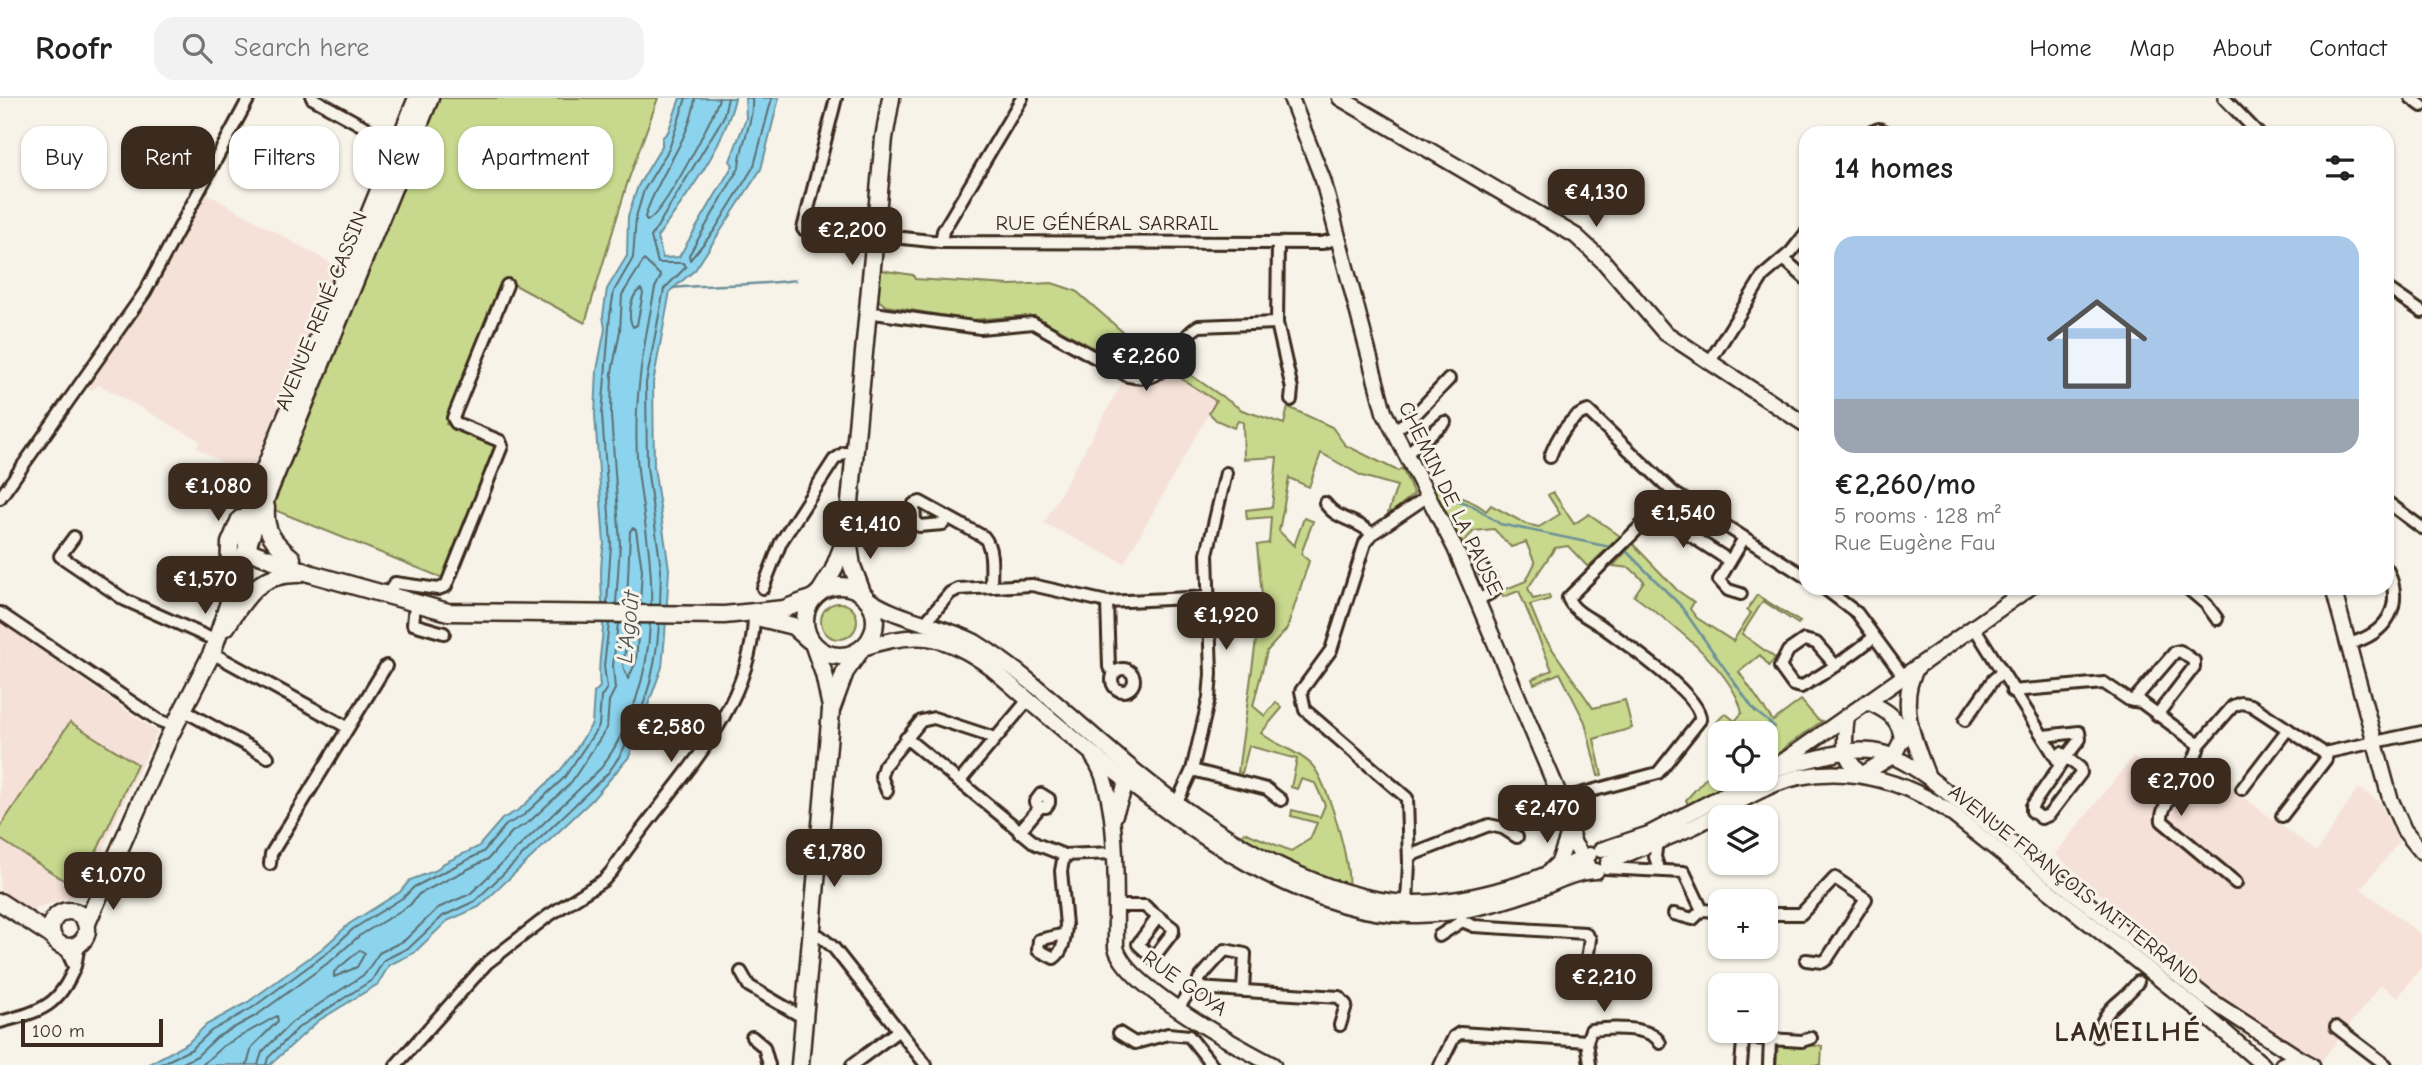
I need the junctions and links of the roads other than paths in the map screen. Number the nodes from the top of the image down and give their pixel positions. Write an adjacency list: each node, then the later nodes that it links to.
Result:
1 (249, 98): 42 (street)
2 (312, 98): 13 (street)
3 (417, 98): 14 (main road, AVENUE RENÉ CASSIN)
4 (430, 98): 15 (main road, AVENUE RENÉ CASSIN)
5 (836, 98): 18 (street, RUE GÉNÉRAL SARRAIL)
6 (891, 98): 18 (main road)
7 (1022, 98): 21 (street)
8 (1291, 98): 19 (street, CHEMIN DE LA PAUSE)
9 (1340, 98): 30 (street)
10 (2224, 98): 16 (street)
11 (2411, 98): 12 (street)
12 (2422, 106)
13 (363, 126)
14 (409, 126)
15 (415, 126)
16 (2251, 126)
17 (386, 189): 43 (main road, AVENUE RENÉ CASSIN)
18 (874, 237): 21 (street, RUE GÉNÉRAL SARRAIL); 27 (main road)
19 (1339, 238): 22 (street, RUE GÉNÉRAL SARRAIL); 35 (street, CHEMIN DE LA PAUSE)
20 (1799, 241): 23 (street)
21 (941, 242): 22 (street, RUE GÉNÉRAL SARRAIL)
22 (1278, 243): 29 (street)
23 (1784, 259): 24 (street); 30 (street)
24 (1799, 273)
25 (507, 285): 70 (street)
26 (2394, 293): 28 (street)
27 (867, 312): 29 (street); 36 (main road)
28 (2422, 312)
29 (1277, 323): 32 (street)
30 (1709, 363): 33 (street)
31 (1449, 379): 35 (street)
32 (1291, 400)
33 (1799, 421)
34 (1445, 422): 37 (street)
35 (1392, 431): 37 (street, CHEMIN DE LA PAUSE)
36 (854, 454): 50 (main road); 63 (street)
37 (1405, 455): 41 (street, CHEMIN DE LA PAUSE)
38 (1550, 457): 40 (street)
39 (1226, 473): 72 (street)
40 (1674, 493): 46 (street); 52 (street)
41 (1428, 496): 49 (street); 73 (street, CHEMIN DE LA PAUSE)
42 (0, 498)
43 (260, 498): 53 (main road); 54 (main road); 56 (main road)
44 (1325, 503): 49 (street)
45 (2394, 507): 48 (street)
46 (1655, 513): 55 (street); 130 (street)
47 (948, 517): 61 (street)
48 (2422, 528)
49 (1372, 534): 143 (street)
50 (847, 535): 65 (main road); 71 (main road)
51 (74, 537): 87 (street)
52 (1744, 538): 55 (street); 58 (street)
53 (247, 547): 54 (main road); 56 (main road); 59 (main road); 74 (main road)
54 (292, 558): 60 (main road)
55 (1730, 561): 64 (street)
56 (230, 564): 74 (main road)
57 (1484, 570): 73 (street)
58 (1799, 572)
59 (312, 574): 60 (main road); 87 (main road)
60 (355, 586): 70 (main road)
61 (991, 587): 75 (street); 81 (street)
62 (2394, 587): 86 (street)
63 (764, 588)
64 (1741, 594)
65 (817, 595): 71 (main road); 78 (main road); 85 (main road)
66 (1834, 595): 84 (street)
67 (2015, 595): 82 (street)
68 (2195, 595): 80 (street)
69 (2335, 595): 86 (street)
70 (386, 596): 76 (main road)
71 (865, 597): 81 (street, AVENUE FRANÇOIS MITTERRAND); 88 (main road)
72 (1208, 597): 75 (street); 121 (street)
73 (1478, 600): 130 (street, CHEMIN DE LA PAUSE)
74 (228, 602): 87 (main road)
75 (1107, 602): 91 (street)
76 (415, 605): 78 (main road); 83 (street)
77 (0, 613): 103 (street)
78 (724, 615): 79 (main road)
79 (754, 619): 85 (main road); 190 (street)
80 (2217, 619)
81 (924, 624): 124 (street, AVENUE FRANÇOIS MITTERRAND)
82 (1974, 627): 92 (street); 93 (street)
83 (444, 633)
84 (1874, 637): 90 (street); 93 (street)
85 (812, 643): 88 (main road); 99 (main road)
86 (2348, 644): 111 (street)
87 (214, 647): 98 (main road); 104 (street)
88 (861, 650): 95 (street, AVENUE FRANÇOIS MITTERRAND); 99 (main road)
89 (386, 666): 104 (street)
90 (1836, 666): 90 (street)
91 (1115, 673)
92 (2001, 673): 94 (street); 102 (street)
93 (1910, 676): 97 (street); 107 (street)
94 (2012, 691): 96 (street); 110 (street)
95 (1028, 700): 109 (street); 113 (street, AVENUE FRANÇOIS MITTERRAND)
96 (2133, 701): 100 (street); 100 (street)
97 (1868, 702): 101 (street); 107 (street)
98 (183, 710): 103 (main road); 117 (street)
99 (831, 710): 163 (main road)
100 (2157, 715): 112 (street)
101 (1847, 716): 114 (street); 119 (street)
102 (1965, 720)
103 (174, 726): 149 (main road)
104 (347, 727): 145 (street)
105 (2288, 729): 112 (street); 115 (street); 127 (street)
106 (2422, 732): 111 (street)
107 (1906, 733): 116 (street); 123 (street)
108 (906, 737): 109 (street); 125 (street); 128 (street)
109 (995, 738): 125 (street)
110 (2047, 741): 118 (street); 118 (street)
111 (2374, 741): 115 (street); 140 (street)
112 (2199, 745): 148 (street)
113 (1085, 747): 124 (street, AVENUE FRANÇOIS MITTERRAND); 126 (street, RUE GOYA)
114 (1844, 751): 116 (street, AVENUE FRANÇOIS MITTERRAND); 120 (street, AVENUE FRANÇOIS MITTERRAND); 122 (street)
115 (2326, 753): 134 (street)
116 (1894, 755): 122 (street); 123 (street, AVENUE FRANÇOIS MITTERRAND)
117 (268, 757)
118 (2063, 760): 118 (street)
119 (1778, 765)
120 (1778, 769)
121 (1192, 770): 131 (street); 133 (street)
122 (1862, 775): 139 (street, AVENUE FRANÇOIS MITTERRAND); 201 (street, AVENUE FRANÇOIS MITTERRAND)
123 (1928, 778): 189 (street, AVENUE FRANÇOIS MITTERRAND)
124 (1129, 779): 126 (street); 133 (street, AVENUE FRANÇOIS MITTERRAND); 135 (street, RUE GOYA)
125 (959, 782): 137 (street)
126 (1107, 785): 135 (street, RUE GOYA)
127 (2242, 789)
128 (887, 790)
129 (1732, 791): 144 (street, AVENUE FRANÇOIS MITTERRAND)
130 (1561, 799): 136 (street, CHEMIN DE LA PAUSE)
131 (1281, 800)
132 (1050, 806): 137 (street)
133 (1175, 808): 151 (street, AVENUE FRANÇOIS MITTERRAND); 159 (street, AVENUE FRANÇOIS MITTERRAND)
134 (2282, 816)
135 (1112, 825): 141 (street, RUE GOYA)
136 (1571, 828): 144 (street, CHEMIN DE LA PAUSE); 147 (street)
137 (1019, 832): 142 (street)
138 (1517, 837): 143 (street)
139 (1657, 841): 144 (street, AVENUE FRANÇOIS MITTERRAND); 146 (street)
140 (2418, 847)
141 (1114, 853): 142 (street); 152 (street, RUE GOYA)
142 (1064, 855): 162 (street)
143 (1409, 856): 151 (street)
144 (1598, 859): 146 (street); 147 (street, AVENUE FRANÇOIS MITTERRAND); 159 (street, AVENUE FRANÇOIS MITTERRAND)
145 (270, 864)
146 (1659, 869): 153 (street)
147 (1546, 875): 151 (street, AVENUE FRANÇOIS MITTERRAND)
148 (2236, 883)
149 (101, 888): 155 (main road); 161 (main road)
150 (0, 902): 158 (main road)
151 (1407, 902)
152 (1115, 906): 160 (street); 172 (street, RUE GOYA)
153 (1702, 910): 154 (street); 156 (street)
154 (1708, 910)
155 (64, 913): 158 (main road); 161 (main road); 165 (main road)
156 (1674, 914)
157 (1778, 914): 166 (street)
158 (21, 916): 165 (main road)
159 (1461, 916): 164 (street); 167 (street)
160 (1158, 917)
161 (87, 923): 165 (main road)
162 (1065, 934)
163 (816, 936): 173 (main road); 178 (street)
164 (1439, 936)
165 (66, 942): 175 (street)
166 (1806, 960)
167 (1586, 967)
168 (741, 972): 173 (street)
169 (2138, 982): 181 (street)
170 (1198, 988): 171 (street); 171 (street); 172 (street)
171 (1243, 991): 176 (street)
172 (1178, 1008): 174 (street, RUE GOYA)
173 (804, 1015): 192 (main road)
174 (1198, 1021): 180 (street); 196 (street, RUE GOYA)
175 (0, 1022)
176 (1340, 1025)
177 (2336, 1027): 203 (street)
178 (897, 1028): 193 (street); 194 (street)
179 (1119, 1033): 180 (street)
180 (1189, 1036): 195 (street)
181 (2097, 1036)
182 (752, 1037): 191 (street)
183 (1811, 1038): 184 (street)
184 (1778, 1040)
185 (1587, 1041): 186 (street); 197 (street); 198 (street)
186 (1660, 1042)
187 (1743, 1043): 199 (street)
188 (1770, 1043): 200 (street)
189 (2305, 1062): 202 (street)
190 (396, 1065)
191 (769, 1065)
192 (800, 1065)
193 (852, 1065)
194 (926, 1065)
195 (1212, 1065)
196 (1273, 1065)
197 (1440, 1065)
198 (1590, 1065)
199 (1741, 1065)
200 (1769, 1065)
201 (2263, 1065)
202 (2281, 1065)
203 (2386, 1065)

